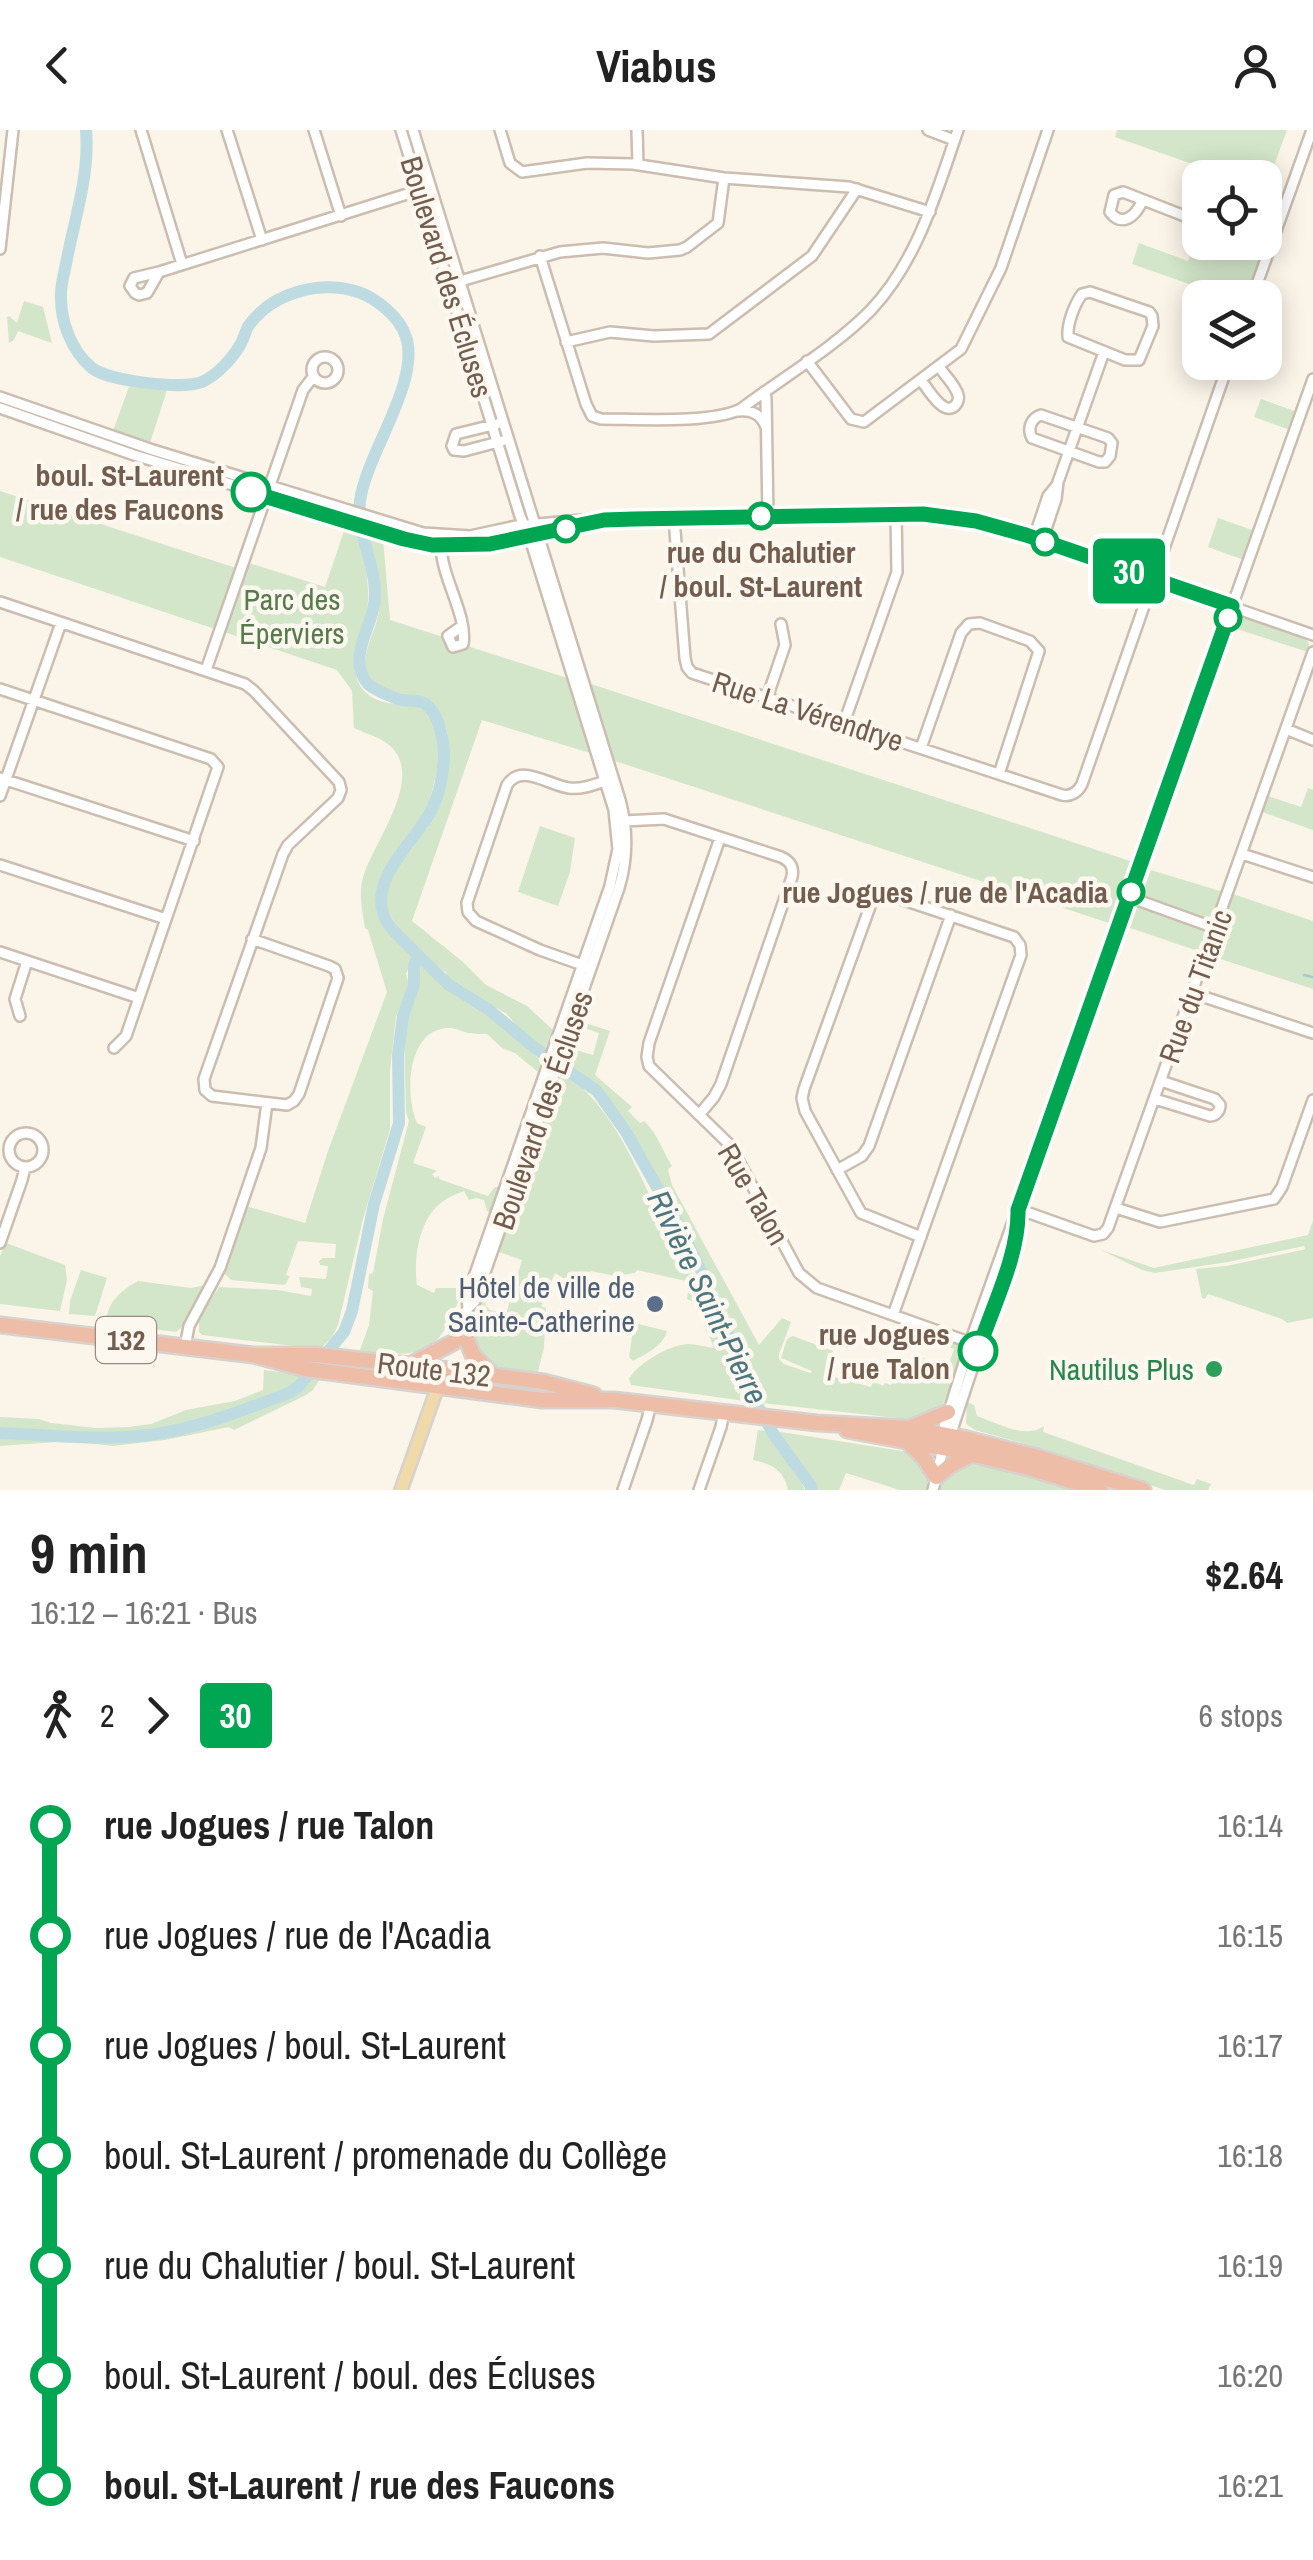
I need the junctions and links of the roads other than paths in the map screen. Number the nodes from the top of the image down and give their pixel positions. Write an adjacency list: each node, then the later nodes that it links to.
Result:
1 (14, 130): 23 (street)
2 (141, 130): 25 (street)
3 (227, 130): 22 (street)
4 (314, 130): 21 (street)
5 (401, 130): 15 (street, Boulevard des Écluses)
6 (413, 130): 15 (street, Boulevard des Écluses)
7 (500, 130): 13 (street)
8 (637, 130): 13 (street)
9 (928, 130): 12 (street)
10 (1048, 130): 31 (street)
11 (1312, 130): 18 (street)
12 (956, 135): 19 (street)
13 (638, 165): 14 (street)
14 (724, 178): 16 (street); 24 (street)
15 (425, 188): 21 (street); 27 (street, Boulevard des Écluses)
16 (857, 189): 19 (street); 28 (street)
17 (1142, 201): 20 (street)
18 (1282, 204)
19 (930, 212): 30 (street)
20 (1182, 215)
21 (340, 216): 22 (street)
22 (262, 240): 25 (street)
23 (0, 249)
24 (540, 256): 27 (street); 28 (street)
25 (182, 264): 26 (street)
26 (159, 272)
27 (455, 283): 40 (street, Boulevard des Écluses)
28 (566, 342): 39 (street)
29 (1104, 352): 29 (street); 41 (street)
30 (807, 361): 34 (street); 36 (street)
31 (939, 367): 34 (street); 34 (street)
32 (314, 377): 46 (street)
33 (1313, 379): 56 (street)
34 (921, 380)
35 (1223, 380): 54 (street)
36 (764, 392): 39 (street); 42 (street)
37 (0, 397): 46 (street)
38 (0, 408): 46 (street)
39 (736, 412): 42 (street)
40 (498, 423): 43 (street, Boulevard des Écluses); 44 (street, Boulevard des Écluses); 44 (street, Boulevard des Écluses)
41 (1078, 428): 45 (street); 45 (street); 45 (street)
42 (766, 430): 48 (street)
43 (510, 439): 44 (street, Boulevard des Écluses); 51 (street, Boulevard des Écluses)
44 (498, 443): 51 (street, Boulevard des Écluses)
45 (1069, 452): 52 (street)
46 (267, 491): 50 (street); 62 (street)
47 (896, 514): 48 (street); 52 (street); 66 (street)
48 (768, 516): 49 (street)
49 (674, 518): 51 (street); 64 (street, Rue La Vérendrye)
50 (372, 524): 51 (street); 53 (street)
51 (532, 530): 53 (street); 72 (street, Boulevard des Écluses)
52 (1038, 539): 54 (street)
53 (441, 545): 59 (street)
54 (1152, 578): 56 (street); 70 (street, Rue La Vérendrye)
55 (0, 602): 57 (street)
56 (1232, 606): 60 (street); 80 (street)
57 (60, 623): 62 (street); 65 (street)
58 (781, 624): 64 (street)
59 (462, 626)
60 (1313, 635)
61 (1313, 652): 67 (street, Rue du Titanic)
62 (206, 670): 84 (street)
63 (0, 689): 65 (street)
64 (766, 698): 66 (street, Rue La Vérendrye)
65 (34, 701): 71 (street); 76 (street)
66 (844, 723): 69 (street, Rue La Vérendrye)
67 (1286, 728): 68 (street); 77 (street, Rue du Titanic)
68 (1313, 740)
69 (920, 748): 70 (street, Rue La Vérendrye); 70 (street)
70 (999, 774)
71 (3, 778): 73 (street); 76 (street)
72 (609, 780): 74 (street, Boulevard des Écluses); 87 (street)
73 (0, 796)
74 (620, 821): 75 (street); 87 (street, Boulevard des Écluses)
75 (720, 838): 97 (street, Rue Talon); 97 (street)
76 (194, 841): 82 (street)
77 (1242, 854): 79 (street); 83 (street, Rue du Titanic)
78 (0, 865): 82 (street)
79 (1313, 877)
80 (1129, 897): 83 (street); 101 (street)
81 (951, 915): 99 (street); 99 (street); 102 (street)
82 (166, 919): 89 (street)
83 (1215, 928): 88 (street, Rue du Titanic)
84 (252, 939): 96 (street); 96 (street)
85 (0, 952): 86 (street)
86 (28, 961): 89 (street); 90 (street)
87 (587, 967): 106 (street, Boulevard des Écluses)
88 (1192, 993): 91 (street); 93 (street, Rue du Titanic)
89 (139, 998): 92 (street)
90 (20, 1016)
91 (1313, 1033)
92 (114, 1048)
93 (1161, 1081): 94 (street, Rue du Titanic); 94 (street)
94 (1155, 1098): 100 (street, Rue du Titanic)
95 (1313, 1100): 100 (street)
96 (267, 1104): 108 (street)
97 (699, 1115): 104 (street, Rue Talon)
98 (24, 1168): 103 (street)
99 (837, 1170): 102 (street)
100 (1116, 1208): 101 (street)
101 (1018, 1210): 107 (street)
102 (921, 1236): 104 (street)
103 (0, 1244)
104 (893, 1315): 107 (street, Rue Talon)
105 (0, 1324): 108 (highway, Route 132 / 132)
106 (460, 1326): 109 (street, Boulevard des Écluses); 112 (highway)
107 (975, 1344): 117 (street); 119 (street)
108 (184, 1348): 110 (highway, Route 132 / 132)
109 (449, 1357): 111 (highway, Route 132 / 132); 111 (highway); 112 (highway, Route 132 / 132); 113 (main road)
110 (314, 1365): 111 (highway, Route 132 / 132); 113 (highway, Route 132 / 132)
111 (410, 1365)
112 (494, 1376): 114 (highway, Route 132 / 132)
113 (438, 1387): 114 (highway, Route 132 / 132); 122 (main road)
114 (614, 1400): 115 (highway, Route 132 / 132)
115 (650, 1404): 116 (highway, Route 132 / 132); 123 (street)
116 (724, 1412): 118 (highway, Route 132 / 132); 124 (street)
117 (948, 1412): 118 (highway); 119 (street)
118 (909, 1435): 119 (highway, Route 132 / 132); 121 (highway)
119 (946, 1439): 120 (highway, Route 132 / 132); 121 (street); 126 (highway, Route 132 / 132)
120 (973, 1454): 121 (highway); 125 (highway, Route 132 / 132)
121 (934, 1483)
122 (401, 1490)
123 (622, 1490)
124 (699, 1490)
125 (1100, 1490)
126 (1144, 1490)

